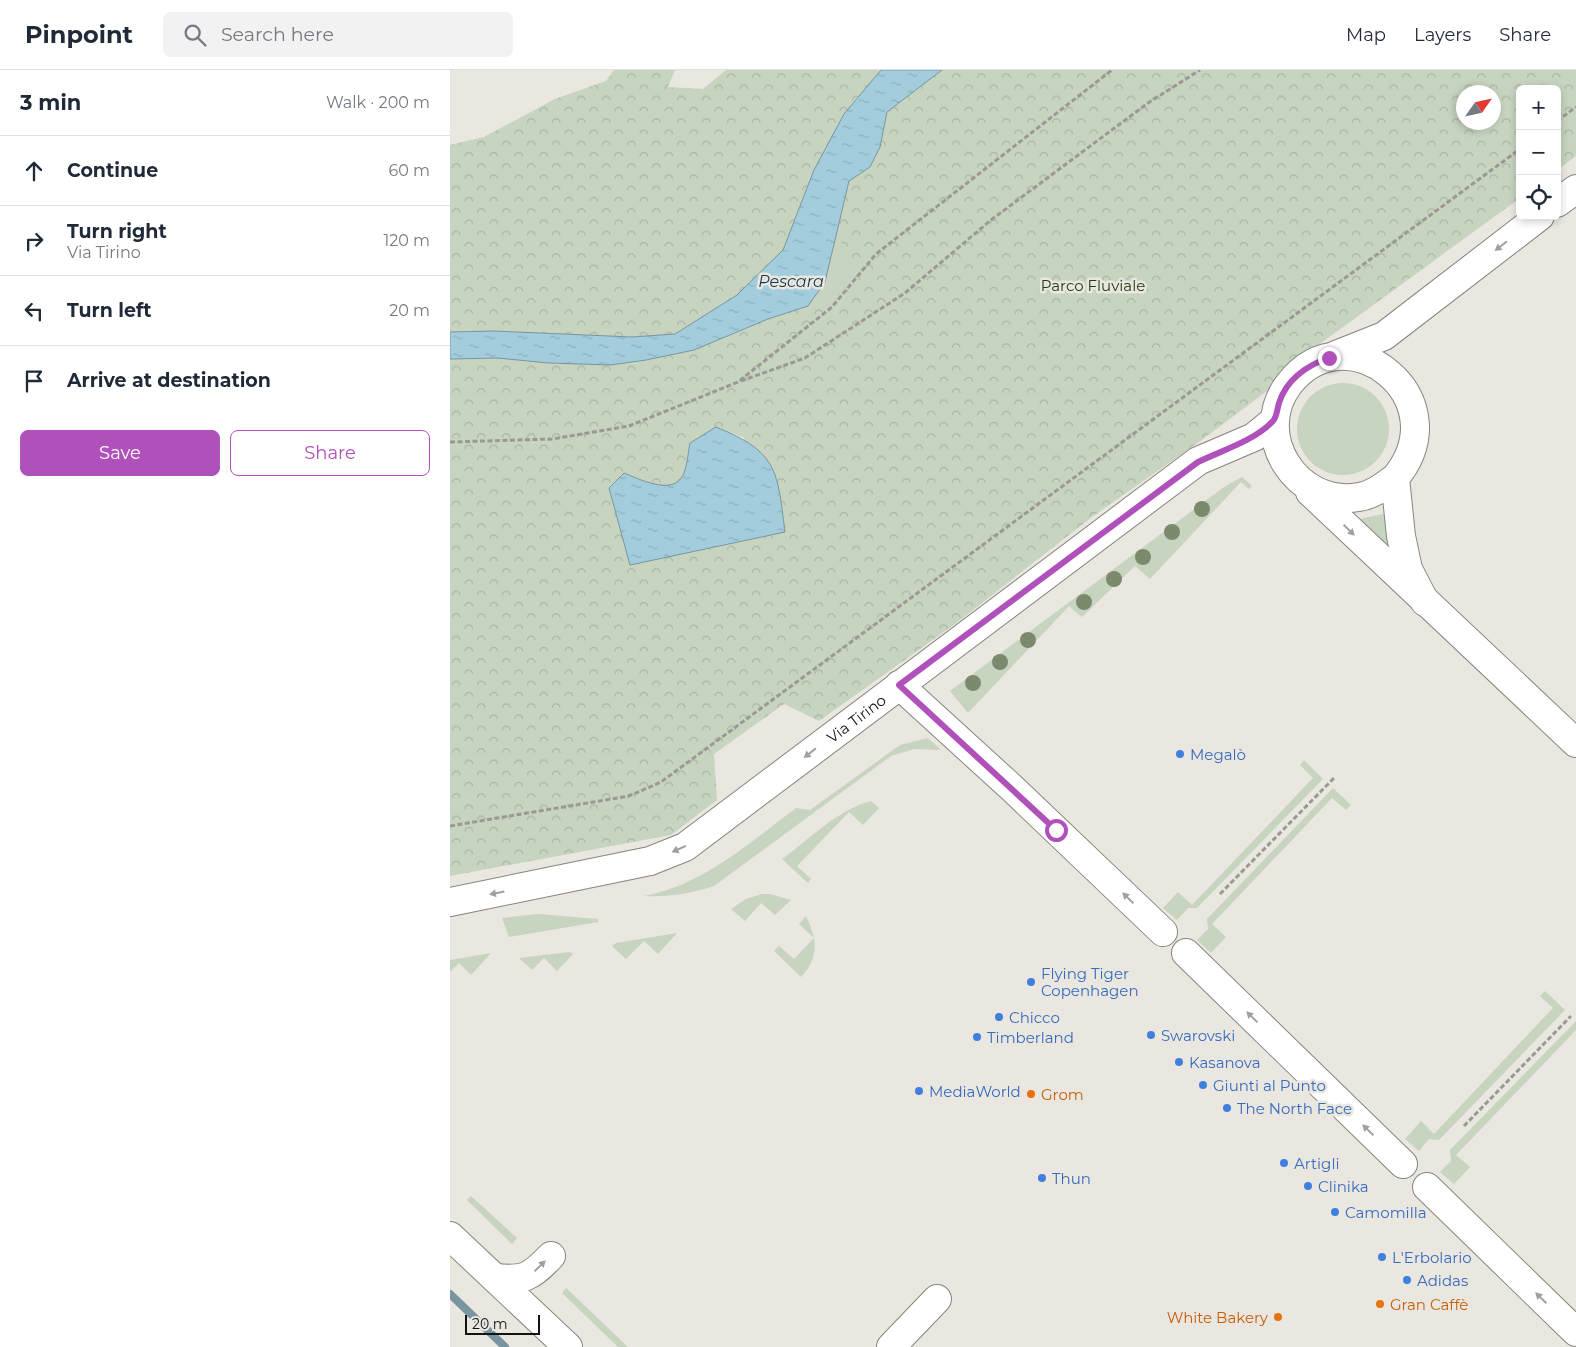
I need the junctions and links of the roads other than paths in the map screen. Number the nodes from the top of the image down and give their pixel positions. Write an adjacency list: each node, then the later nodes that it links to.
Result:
1 (1576, 188): 2 (street)
2 (1561, 200)
3 (1535, 220): 4 (street, one-way to 4)
4 (1318, 362): 5 (street); 6 (street)
5 (1275, 420): 7 (street); 9 (street, Via Tirino)
6 (1395, 478): 7 (street); 8 (street)
7 (1301, 484): 8 (street, one-way to 8)
8 (1425, 602): 10 (street)
9 (899, 685): 11 (street, Via Tirino, one-way to 11); 12 (street, one-way to 9)
10 (1576, 743)
11 (450, 902)
12 (1163, 932)
13 (1186, 954): 14 (street, one-way to 13)
14 (1403, 1164)
15 (1427, 1187): 20 (street, one-way to 15)
16 (450, 1236): 18 (street)
17 (551, 1256): 18 (street, one-way to 17)
18 (495, 1278): 21 (street)
19 (937, 1299): 22 (street)
20 (1576, 1332)
21 (568, 1347)
22 (890, 1347)

